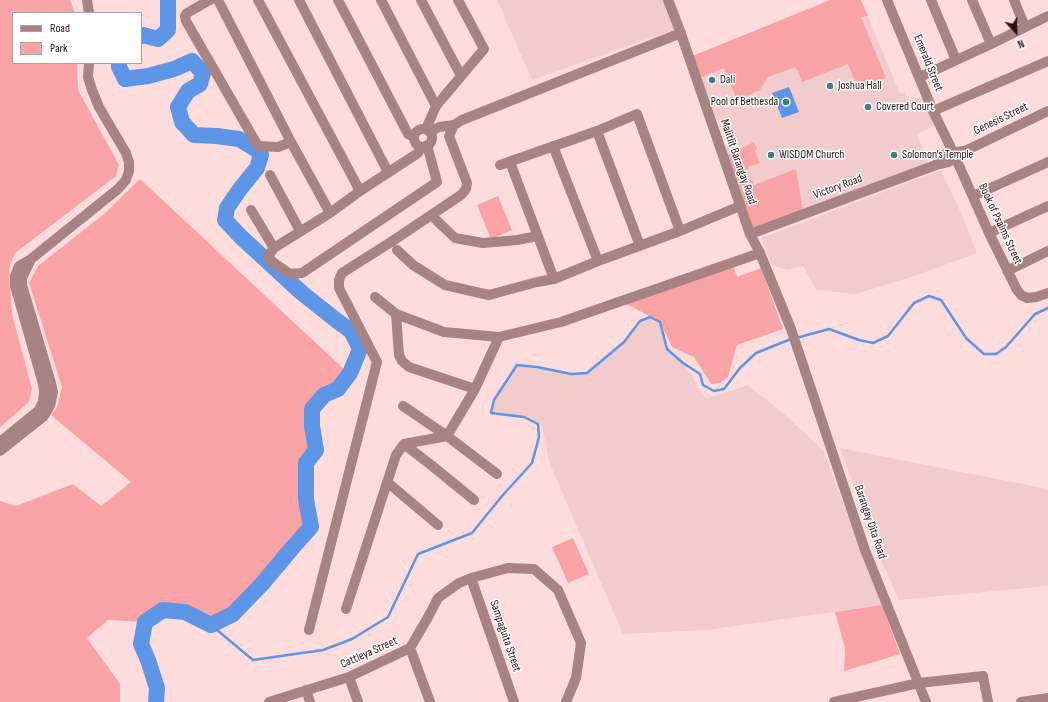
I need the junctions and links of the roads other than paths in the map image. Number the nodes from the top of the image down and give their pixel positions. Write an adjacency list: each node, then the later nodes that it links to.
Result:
1 (87, 0): 15 (street)
2 (210, 0): 33 (street)
3 (218, 0): 33 (street)
4 (258, 0): 41 (street)
5 (299, 0): 39 (street)
6 (338, 0): 30 (street)
7 (381, 0): 25 (street)
8 (421, 0): 23 (street)
9 (458, 0): 23 (street)
10 (668, 0): 18 (street, Malitlit Barangay Road)
11 (887, 0): 24 (street, Emerald Street)
12 (931, 0): 20 (street)
13 (972, 0): 19 (street)
14 (1014, 0): 17 (street)
15 (89, 12)
16 (1048, 16): 17 (street)
17 (1025, 27): 19 (street)
18 (681, 33): 28 (street); 43 (street, Malitlit Barangay Road)
19 (991, 44): 20 (street)
20 (956, 60): 24 (street)
21 (1048, 61): 26 (street)
22 (89, 64): 58 (street)
23 (462, 76): 25 (street)
24 (920, 77): 26 (street, Emerald Street)
25 (436, 106): 32 (street)
26 (933, 111): 35 (street, Emerald Street)
27 (1048, 111): 35 (street, Genesis Street)
28 (454, 125): 31 (street); 32 (street)
29 (597, 130): 34 (street); 49 (street); 53 (street)
30 (414, 136): 32 (street); 32 (street)
31 (449, 136): 32 (street); 47 (street)
32 (427, 138): 39 (street); 54 (street)
33 (291, 142): 46 (street)
34 (553, 146): 36 (street); 59 (street)
35 (954, 155): 42 (street, Book of Psalms Street); 51 (street, Victory Road)
36 (510, 162): 38 (street); 52 (street)
37 (1048, 162): 42 (street)
38 (500, 165)
39 (388, 172): 41 (street)
40 (270, 175): 48 (street)
41 (360, 191): 46 (street)
42 (973, 196): 50 (street, Book of Psalms Street)
43 (740, 206): 49 (street); 51 (street, Malitlit Barangay Road)
44 (1048, 206): 50 (street)
45 (251, 210): 54 (street)
46 (330, 213): 48 (street)
47 (431, 215): 52 (street); 79 (street)
48 (300, 231): 54 (street)
49 (680, 231): 53 (street)
50 (989, 233): 60 (street, Book of Psalms Street)
51 (750, 234): 57 (street, Malitlit Barangay Road)
52 (538, 236): 61 (street)
53 (640, 246): 59 (street)
54 (274, 248)
55 (397, 250): 61 (street)
56 (1048, 251): 60 (street)
57 (760, 253): 65 (street, Malitlit Barangay Road); 66 (street)
58 (31, 259): 70 (street); 72 (street)
59 (598, 262): 61 (street)
60 (1007, 270): 62 (street, Book of Psalms Street)
61 (554, 279)
62 (1048, 293)
63 (375, 297): 64 (street)
64 (396, 314): 66 (street); 67 (street)
65 (791, 329): 82 (street, Barangay Dita Road)
66 (499, 337): 67 (street)
67 (475, 389): 69 (street)
68 (403, 406): 69 (street)
69 (447, 436): 71 (street); 73 (street)
70 (0, 442)
71 (404, 444): 74 (street); 75 (street)
72 (0, 451)
73 (497, 474)
74 (388, 482): 76 (street); 78 (street)
75 (474, 500)
76 (438, 525)
77 (471, 578): 80 (street, Cattleya Street); 89 (street, Sampaguita Street); 90 (street, Cattleya Street)
78 (346, 609)
79 (309, 630)
80 (410, 648): 81 (street, Cattleya Street); 88 (street)
81 (349, 677): 83 (street, Cattleya Street); 87 (street)
82 (919, 683): 91 (street); 92 (street, Barangay Dita Road); 93 (street)
83 (306, 690): 85 (street, Cattleya Street); 86 (street)
84 (1048, 698): 94 (street)
85 (269, 702)
86 (310, 702)
87 (358, 702)
88 (430, 702)
89 (514, 702)
90 (566, 702)
91 (834, 702)
92 (926, 702)
93 (988, 702)
94 (1021, 702)

